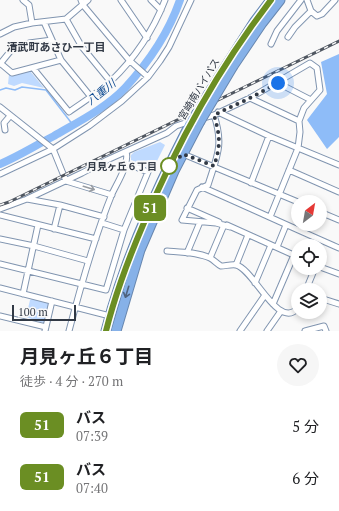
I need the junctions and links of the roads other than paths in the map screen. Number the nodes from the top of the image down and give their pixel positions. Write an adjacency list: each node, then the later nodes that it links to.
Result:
1 (24, 0): 17 (street)
2 (88, 0): 12 (street)
3 (121, 0): 20 (street)
4 (151, 0): 13 (street)
5 (165, 0): 13 (street)
6 (191, 0): 27 (street)
7 (271, 0): 37 (highway, 宮崎南バイパス, bridge)
8 (280, 0): 37 (highway, 宮崎南バイパス, bridge)
9 (301, 0): 22 (street)
10 (307, 0): 14 (street)
11 (335, 0): 14 (street)
12 (82, 2): 15 (street); 24 (street)
13 (161, 10): 20 (street)
14 (311, 11): 19 (street)
15 (66, 18): 16 (street); 28 (street)
16 (44, 22): 17 (street); 21 (street)
17 (32, 23): 18 (street)
18 (0, 34)
19 (288, 37)
20 (147, 38): 24 (street)
21 (52, 40): 23 (street); 25 (street)
22 (271, 44)
23 (61, 60): 26 (street); 30 (street)
24 (131, 61): 27 (street); 28 (street)
25 (0, 64): 26 (street)
26 (33, 68): 30 (street)
27 (147, 76): 40 (street)
28 (110, 81): 30 (street)
29 (278, 83): 31 (street); 32 (street); 32 (street)
30 (91, 97)
31 (250, 98): 34 (street); 36 (street)
32 (311, 100): 36 (street)
33 (0, 107): 35 (street)
34 (216, 113): 39 (street); 42 (street); 46 (street)
35 (10, 116): 38 (street); 40 (street)
36 (299, 121): 41 (street)
37 (195, 124): 43 (highway, 宮崎南バイパス); 103 (highway, 宮崎南バイパス)
38 (5, 130)
39 (269, 136): 41 (street); 50 (street)
40 (51, 148): 48 (street); 49 (street)
41 (298, 148): 45 (street); 47 (street)
42 (126, 152): 44 (street); 49 (street)
43 (183, 154): 46 (street); 107 (highway, 宮崎南バイパス, one-way to 107)
44 (126, 163): 54 (street); 71 (street)
45 (339, 165)
46 (214, 166): 50 (street); 51 (street)
47 (289, 170): 52 (street); 53 (street)
48 (0, 174)
49 (66, 181): 54 (street, one-way to 54); 55 (street)
50 (252, 183): 53 (street)
51 (202, 188): 58 (street); 62 (street)
52 (339, 192)
53 (279, 194): 56 (street); 62 (street)
54 (112, 195): 63 (street)
55 (27, 199): 57 (street); 59 (street)
56 (291, 199)
57 (60, 205): 63 (street); 70 (street)
58 (187, 208): 65 (street); 69 (street)
59 (0, 209)
60 (0, 215): 67 (street)
61 (327, 215): 64 (street)
62 (270, 216): 68 (street)
63 (104, 217): 66 (street)
64 (339, 220)
65 (200, 222): 69 (street); 80 (street)
66 (102, 223): 71 (street); 74 (street)
67 (38, 225): 70 (street); 76 (street)
68 (286, 225): 77 (street); 78 (street)
69 (227, 226): 72 (street); 82 (street)
70 (54, 229): 74 (street)
71 (124, 230): 91 (street)
72 (248, 235): 75 (street); 85 (street)
73 (0, 238): 76 (street)
74 (96, 240): 83 (street)
75 (271, 245): 77 (street); 90 (street)
76 (34, 246): 83 (street); 88 (street)
77 (277, 247): 81 (street)
78 (339, 248)
79 (167, 251): 80 (street)
80 (187, 253): 82 (street)
81 (291, 254)
82 (210, 258): 85 (street)
83 (88, 261): 91 (street)
84 (0, 264): 88 (street)
85 (236, 265): 90 (street)
86 (291, 266): 97 (street)
87 (327, 270): 89 (street)
88 (28, 271): 91 (street); 93 (street)
89 (339, 274)
90 (256, 282): 94 (street)
91 (82, 283): 99 (street)
92 (0, 288): 93 (street)
93 (23, 294): 96 (street)
94 (264, 295): 97 (street); 108 (street)
95 (327, 300): 98 (street)
96 (52, 301): 99 (street); 104 (street)
97 (273, 304): 100 (street)
98 (339, 304)
99 (75, 307): 103 (street); 105 (street)
100 (281, 311): 101 (street); 109 (street)
101 (291, 313)
102 (0, 316): 104 (street)
103 (110, 316): 106 (highway, 宮崎南バイパス)
104 (46, 329)
105 (71, 330)
106 (106, 331)
107 (116, 331)
108 (240, 331)
109 (267, 331)
110 (305, 331): 111 (street)
111 (326, 331)

